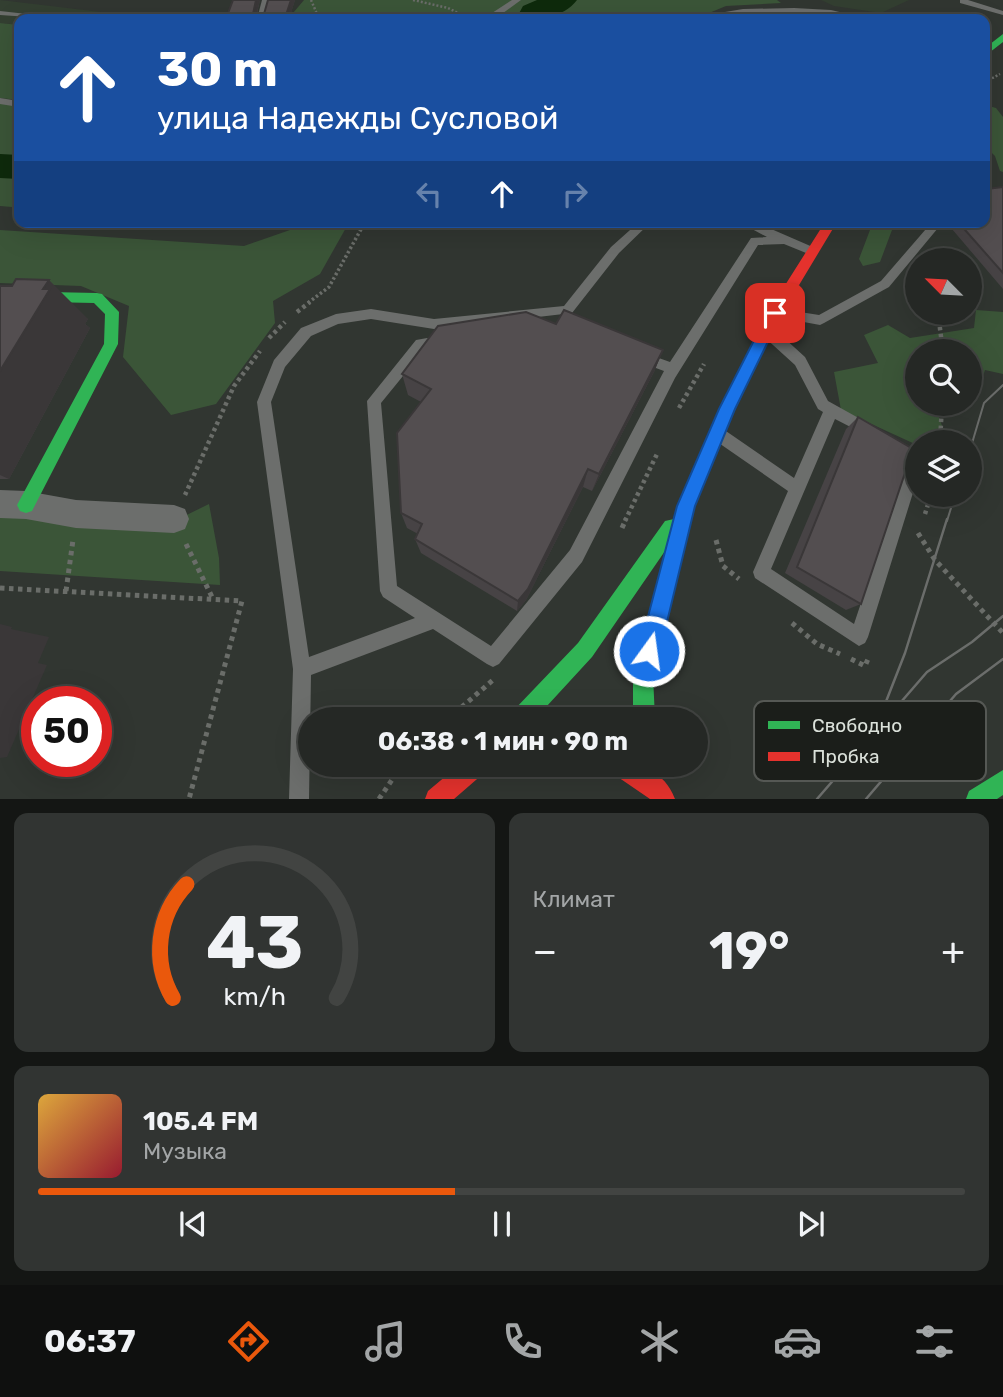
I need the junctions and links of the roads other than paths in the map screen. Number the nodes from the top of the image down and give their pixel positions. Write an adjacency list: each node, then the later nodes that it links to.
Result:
1 (517, 0): 4 (lane)
2 (963, 1): 3 (lane)
3 (1003, 13)
4 (496, 14)
5 (725, 14): 6 (lane)
6 (841, 14)
7 (639, 228): 27 (lane)
8 (758, 228): 11 (lane)
9 (827, 228): 12 (main road)
10 (933, 228): 14 (lane)
11 (786, 240): 12 (lane); 18 (lane)
12 (811, 251): 14 (main road)
13 (0, 296): 22 (main road)
14 (775, 313): 16 (main road)
15 (568, 328): 26 (lane)
16 (767, 331): 19 (lane); 20 (main road)
17 (627, 351): 18 (lane)
18 (673, 369): 26 (lane)
19 (828, 407): 21 (lane); 21 (lane)
20 (717, 433): 21 (lane); 23 (main road)
21 (798, 489)
22 (13, 505): 24 (street)
23 (686, 506): 28 (main road); 29 (main road)
24 (76, 514): 25 (street)
25 (174, 519)
26 (434, 620): 27 (lane)
27 (302, 669): 35 (lane)
28 (532, 707)
29 (644, 707)
30 (462, 777): 36 (main road)
31 (637, 777): 34 (main road)
32 (655, 777): 34 (main road)
33 (1003, 781): 37 (main road)
34 (660, 794)
35 (299, 799)
36 (436, 799)
37 (978, 799)

